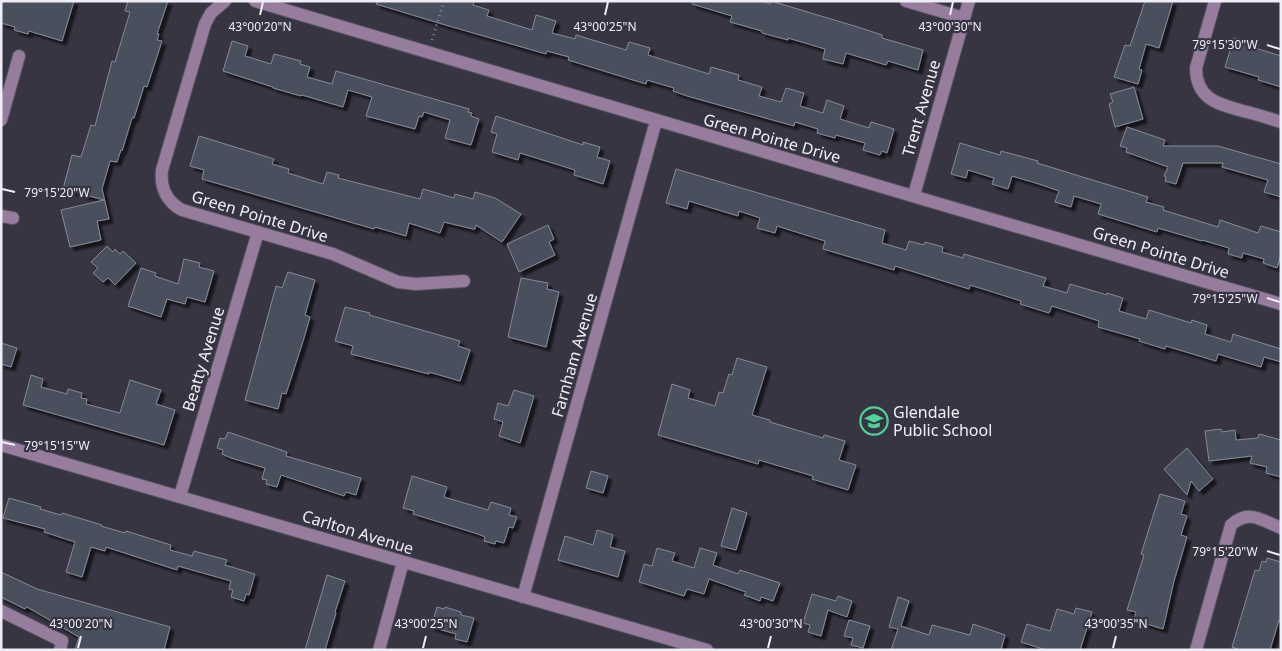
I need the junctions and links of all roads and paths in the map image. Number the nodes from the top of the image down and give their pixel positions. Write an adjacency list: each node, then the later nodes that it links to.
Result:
1 (225, 1): 14 (street, Green Pointe Drive)
2 (255, 1): 8 (street, Green Pointe Drive)
3 (444, 1): 8 (path)
4 (906, 1): 7 (street)
5 (969, 1): 7 (street, Trent Avenue)
6 (1215, 1): 12 (street)
7 (964, 18): 13 (street, Trent Avenue)
8 (428, 54): 11 (street, Green Pointe Drive)
9 (19, 56): 10 (street)
10 (1, 120)
11 (656, 122): 13 (street, Green Pointe Drive); 21 (street, Farnham Avenue)
12 (1281, 122)
13 (914, 195): 16 (street, Green Pointe Drive)
14 (258, 232): 15 (street, Green Pointe Drive); 18 (street, Beatty Avenue)
15 (464, 281)
16 (1281, 304)
17 (1, 445): 18 (street, Carlton Avenue)
18 (180, 496): 20 (street, Carlton Avenue)
19 (1281, 528): 26 (street)
20 (403, 562): 21 (street, Carlton Avenue); 24 (street)
21 (523, 597): 25 (street, Carlton Avenue)
22 (1, 611): 23 (street)
23 (60, 650)
24 (379, 650)
25 (707, 650)
26 (1196, 650)

